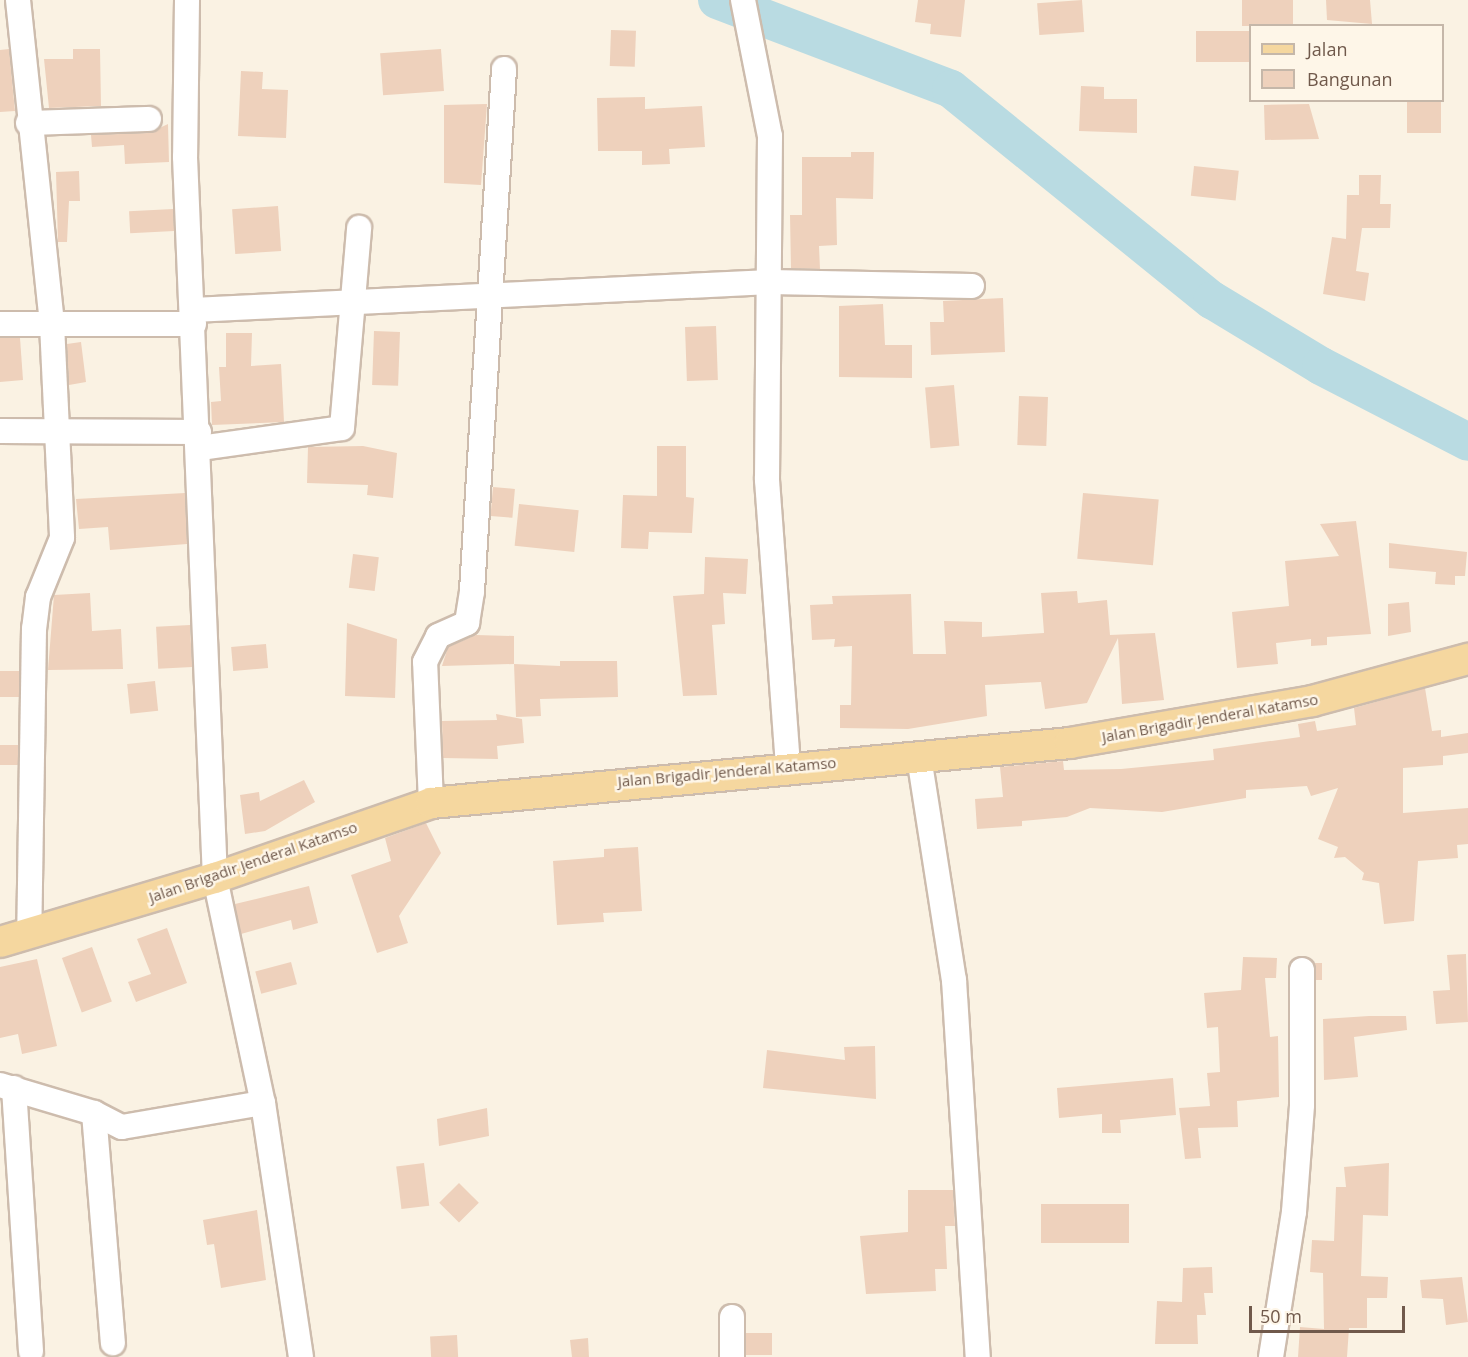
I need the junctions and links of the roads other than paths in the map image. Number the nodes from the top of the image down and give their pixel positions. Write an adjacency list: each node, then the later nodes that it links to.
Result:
1 (18, 0): 6 (street)
2 (187, 0): 12 (street)
3 (745, 4): 8 (street)
4 (504, 69): 10 (street)
5 (149, 119): 6 (street)
6 (28, 123): 14 (street)
7 (359, 228): 11 (street)
8 (771, 282): 9 (street); 10 (street); 20 (street)
9 (972, 286)
10 (487, 297): 11 (street); 21 (street)
11 (353, 302): 12 (street); 17 (street)
12 (194, 317): 14 (street); 17 (street)
13 (0, 324): 14 (street)
14 (52, 324): 16 (street)
15 (0, 431): 16 (street)
16 (56, 431): 17 (street); 23 (street)
17 (200, 440): 22 (street)
18 (1468, 659): 19 (main road, Jalan Brigadir Jenderal Katamso)
19 (920, 758): 20 (main road, Jalan Brigadir Jenderal Katamso); 34 (street)
20 (788, 765): 21 (main road, Jalan Brigadir Jenderal Katamso)
21 (431, 802): 22 (main road, Jalan Brigadir Jenderal Katamso)
22 (215, 878): 23 (main road, Jalan Brigadir Jenderal Katamso); 27 (street)
23 (29, 933): 24 (main road, Jalan Brigadir Jenderal Katamso)
24 (0, 942)
25 (1302, 970): 35 (street)
26 (7, 1086): 28 (street); 31 (street)
27 (263, 1103): 28 (street); 32 (street)
28 (94, 1113): 30 (street)
29 (732, 1317): 33 (street)
30 (113, 1343)
31 (31, 1351)
32 (300, 1357)
33 (732, 1357)
34 (978, 1357)
35 (1271, 1357)

